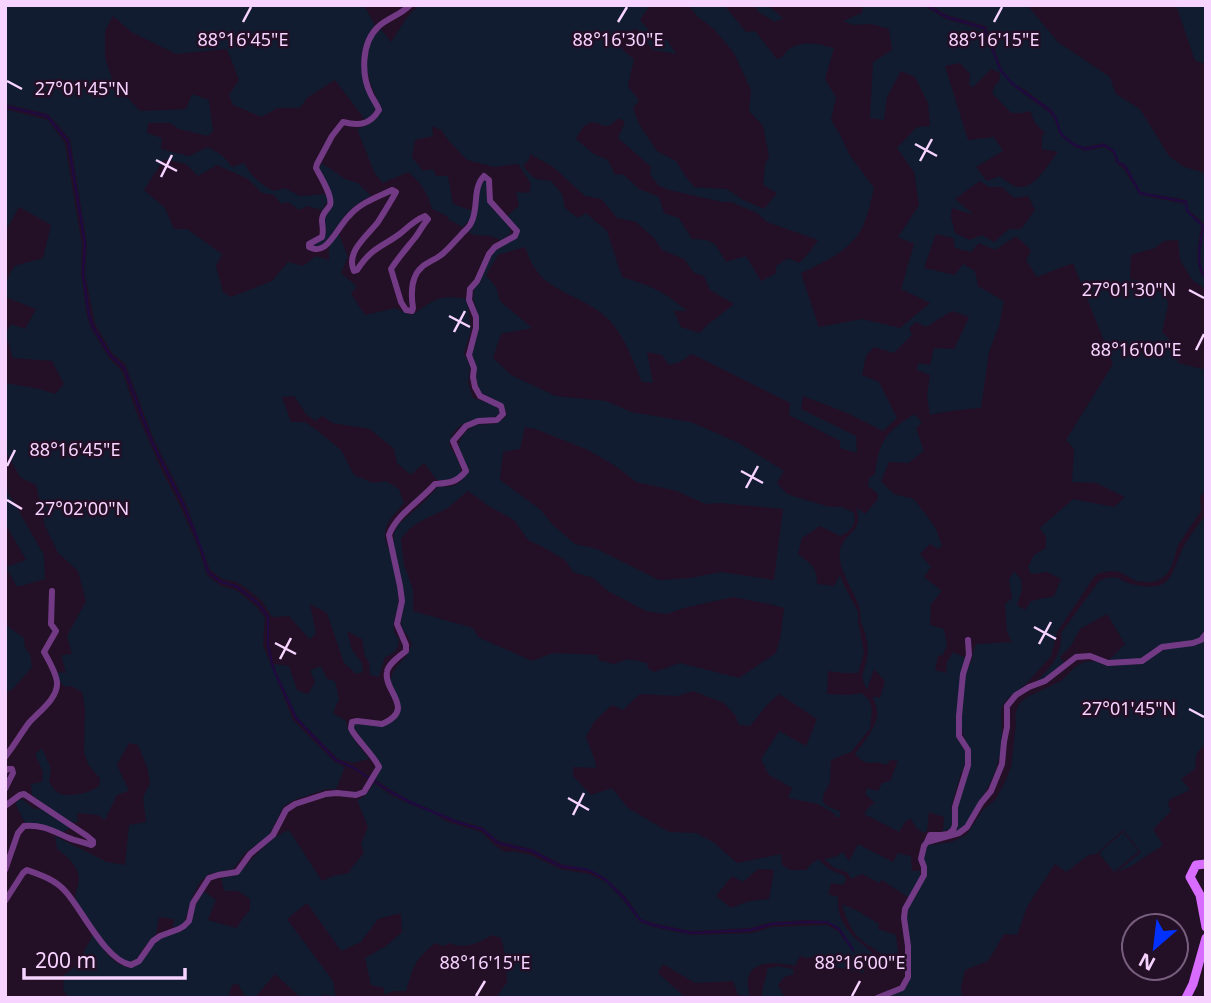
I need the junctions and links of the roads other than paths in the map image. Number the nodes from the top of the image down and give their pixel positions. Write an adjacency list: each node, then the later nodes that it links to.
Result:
1 (410, 5): 12 (street)
2 (52, 591): 5 (street)
3 (1206, 634): 9 (street)
4 (968, 640): 9 (street)
5 (5, 757)
6 (5, 771): 7 (street)
7 (5, 789)
8 (5, 806): 11 (street)
9 (927, 842): 15 (street)
10 (1206, 864): 13 (street)
11 (5, 870)
12 (5, 901)
13 (1206, 927)
14 (1206, 938): 16 (street)
15 (877, 998)
16 (1186, 998)

